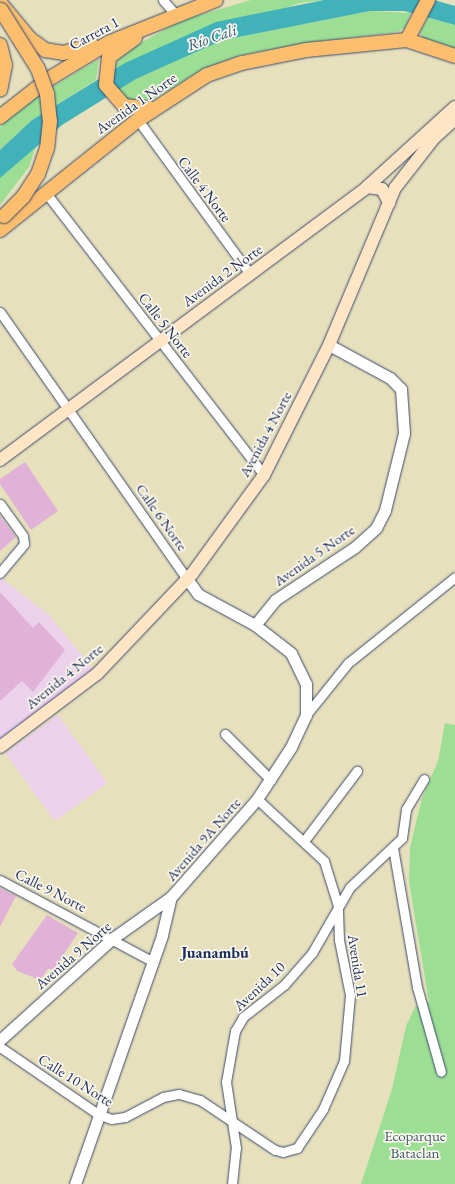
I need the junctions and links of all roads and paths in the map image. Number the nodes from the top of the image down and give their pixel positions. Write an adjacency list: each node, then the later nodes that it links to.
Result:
1 (163, 0): 6 (street)
2 (216, 0): 6 (main road, Carrera 1)
3 (428, 0): 7 (main road)
4 (0, 3): 6 (main road)
5 (0, 10): 18 (main road, bridge)
6 (175, 14): 12 (main road); 13 (main road, Carrera 1)
7 (410, 35): 9 (main road, Avenida 1 Norte); 12 (main road, Avenida 1 Norte)
8 (0, 45): 10 (main road)
9 (455, 56)
10 (0, 90)
11 (455, 107): 15 (main road, Avenida 2 Norte)
12 (145, 113): 16 (main road, Avenida 1 Norte); 19 (street, Calle 4 Norte)
13 (0, 117)
14 (455, 119): 17 (main road, Avenida 4 Norte)
15 (368, 187): 17 (main road); 19 (main road, Avenida 2 Norte)
16 (46, 193): 18 (main road, Avenida 1 Norte); 21 (street, Calle 5 Norte)
17 (389, 203): 22 (main road, Avenida 4 Norte)
18 (1, 222)
19 (250, 274): 21 (main road, Avenida 2 Norte)
20 (0, 312): 23 (street, Calle 6 Norte)
21 (161, 340): 23 (main road, Avenida 2 Norte); 25 (street, Calle 5 Norte)
22 (329, 345): 25 (main road, Avenida 4 Norte); 30 (street, Avenida 5 Norte)
23 (68, 408): 24 (main road, Avenida 2 Norte); 29 (street, Calle 6 Norte)
24 (0, 460)
25 (264, 475): 29 (main road, Avenida 4 Norte)
26 (0, 504): 27 (street)
27 (0, 573)
28 (455, 577): 31 (street, Avenida 9A Norte)
29 (188, 580): 30 (street, Calle 6 Norte); 33 (main road, Avenida 4 Norte)
30 (255, 624): 31 (street, Calle 6 Norte)
31 (306, 715): 36 (street, Avenida 9A Norte)
32 (225, 734): 36 (street)
33 (0, 747)
34 (357, 771): 38 (street)
35 (424, 779): 39 (street, Avenida 10)
36 (271, 780): 37 (street, Avenida 9A Norte)
37 (257, 799): 38 (street, Avenida 11); 41 (street, Avenida 9A Norte)
38 (304, 841): 42 (street, Avenida 11)
39 (393, 848): 42 (street, Avenida 10); 47 (street)
40 (0, 880): 43 (street, Calle 9 Norte)
41 (171, 898): 43 (street, Avenida 9 Norte); 44 (street, Avenida 9A Norte)
42 (338, 906): 49 (street, Avenida 10); 50 (street, Avenida 11)
43 (113, 938): 44 (street, Calle 9 Norte); 45 (street, Avenida 9 Norte)
44 (152, 961): 48 (street, Avenida 9A Norte)
45 (0, 1040)
46 (0, 1047): 48 (street, Calle 10 Norte)
47 (441, 1072)
48 (98, 1114): 49 (street, Calle 10 Norte); 51 (street, Avenida 9A Norte)
49 (231, 1119): 50 (street, Calle 10 Norte); 52 (street, Avenida 10)
50 (289, 1152)
51 (75, 1184)
52 (232, 1184)

